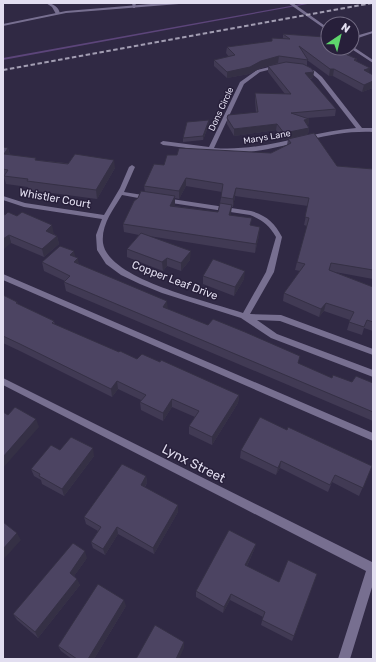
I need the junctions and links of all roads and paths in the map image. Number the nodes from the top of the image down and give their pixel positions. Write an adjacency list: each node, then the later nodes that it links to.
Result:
1 (48, 3): 5 (street)
2 (179, 3): 4 (street)
3 (290, 3): 7 (street)
4 (134, 5): 5 (street)
5 (58, 13): 6 (street)
6 (3, 24)
7 (320, 24)
8 (373, 32): 9 (street)
9 (360, 37)
10 (360, 53): 11 (street)
11 (373, 62)
12 (284, 66): 17 (street, Dons Circle)
13 (297, 66): 14 (street)
14 (360, 129): 15 (street, Marys Lane); 17 (street, Marys Lane)
15 (373, 130)
16 (163, 143): 17 (street, Marys Lane)
17 (211, 149)
18 (132, 167): 19 (street, Copper Leaf Drive)
19 (120, 193): 21 (street, Copper Leaf Drive); 23 (street)
20 (3, 198): 21 (street, Whistler Court)
21 (104, 217): 23 (street, Copper Leaf Drive)
22 (3, 277): 27 (street)
23 (244, 317): 24 (street, Copper Leaf Drive); 25 (street, Copper Leaf Drive)
24 (373, 352)
25 (373, 374)
26 (3, 381): 28 (street, Lynx Street)
27 (373, 437)
28 (373, 568): 29 (street)
29 (344, 659)

